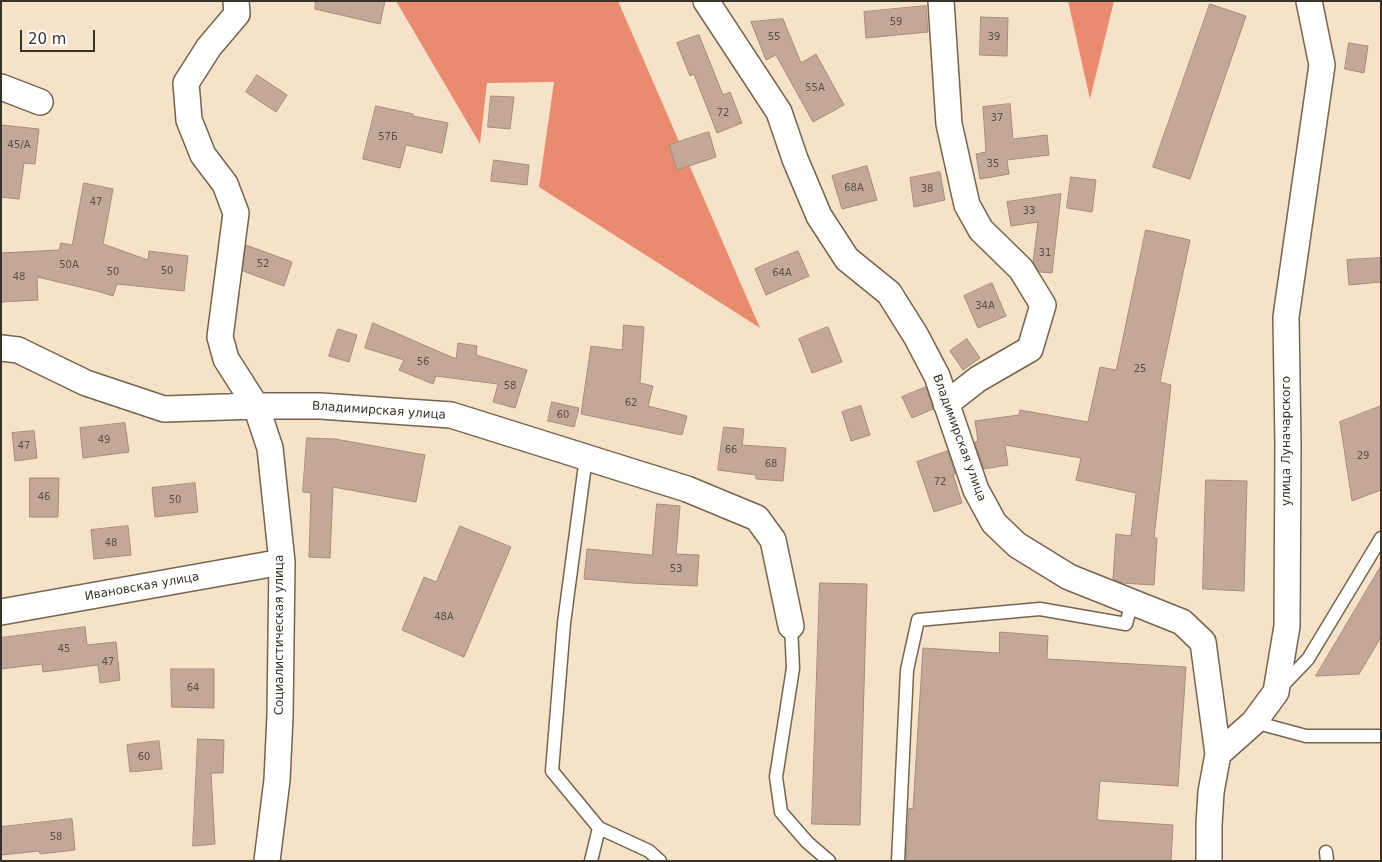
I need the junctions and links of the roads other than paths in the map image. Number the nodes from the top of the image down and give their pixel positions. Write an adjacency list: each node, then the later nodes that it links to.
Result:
1 (236, 1): 9 (street, Социалистическая улица)
2 (706, 1): 8 (street, Владимирская улица)
3 (941, 1): 8 (street)
4 (1309, 1): 16 (street, улица Луначарского)
5 (1, 87): 6 (street)
6 (40, 102)
7 (1, 348): 9 (street, Владимирская улица)
8 (946, 404): 13 (street, Владимирская улица)
9 (256, 406): 10 (street, Владимирская улица); 12 (street, Социалистическая улица)
10 (586, 458): 15 (street, Владимирская улица); 20 (lane)
11 (1381, 538): 16 (lane)
12 (282, 562): 14 (street, Ивановская улица); 21 (street, Социалистическая улица)
13 (1132, 602): 19 (street, Владимирская улица); 25 (lane)
14 (1, 612)
15 (791, 626): 24 (lane)
16 (1276, 692): 17 (street, улица Луначарского)
17 (1254, 722): 18 (lane); 19 (street, улица Луначарского)
18 (1381, 736)
19 (1218, 754): 26 (street)
20 (599, 828): 22 (lane); 23 (lane)
21 (267, 861)
22 (591, 861)
23 (660, 861)
24 (829, 861)
25 (898, 861)
26 (1209, 861)

